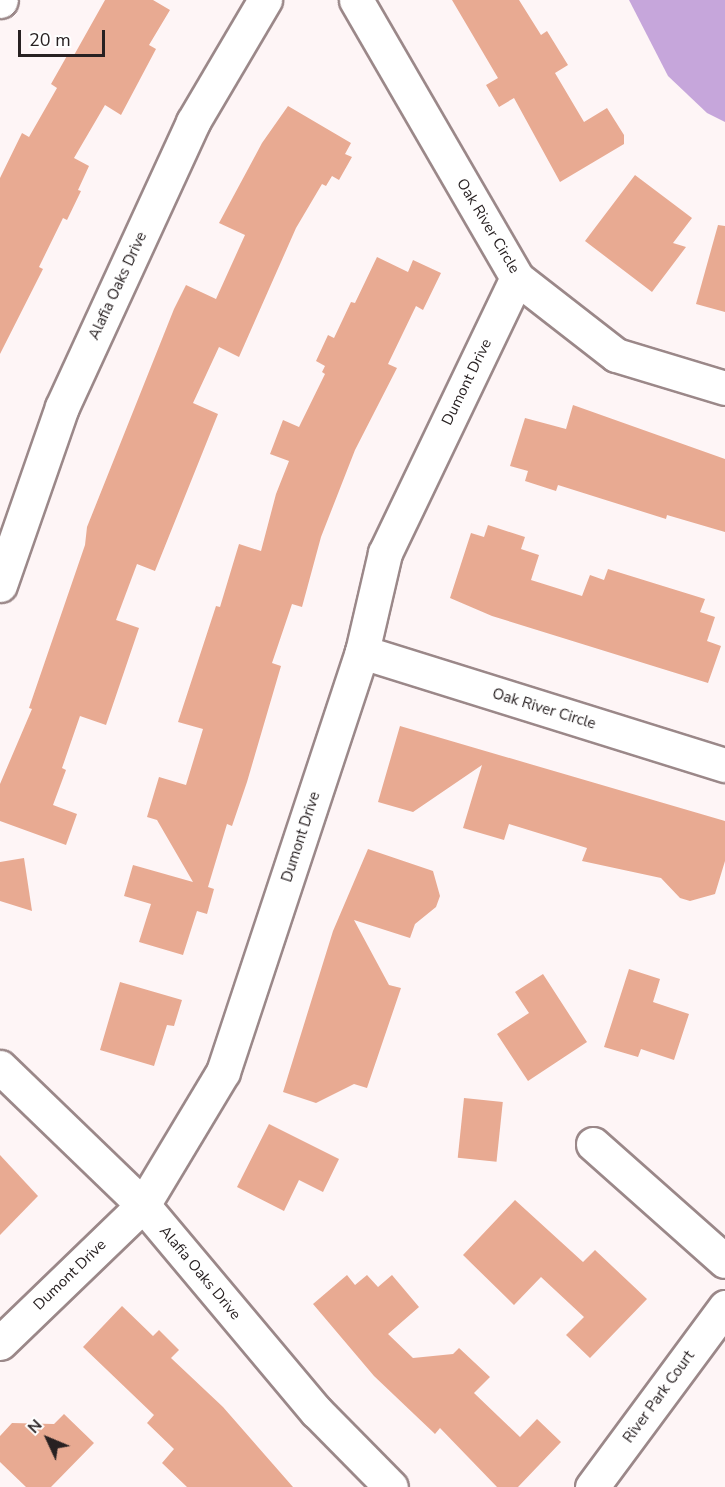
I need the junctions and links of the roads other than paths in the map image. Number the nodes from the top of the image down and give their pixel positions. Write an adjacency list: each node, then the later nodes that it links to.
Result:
1 (265, 0): 5 (street, Alafia Oaks Drive)
2 (356, 0): 3 (street, Oak River Circle)
3 (518, 278): 4 (street, Oak River Circle); 6 (street, Dumont Drive)
4 (725, 388)
5 (0, 585)
6 (362, 652): 7 (street, Oak River Circle); 10 (street, Dumont Drive)
7 (725, 765)
8 (0, 1067): 10 (street, Alafia Oaks Drive)
9 (593, 1144): 11 (street)
10 (143, 1205): 13 (street, Dumont Drive); 14 (street, Alafia Oaks Drive)
11 (725, 1261)
12 (725, 1307): 15 (street, River Park Court)
13 (0, 1343)
14 (391, 1487)
15 (592, 1487)

